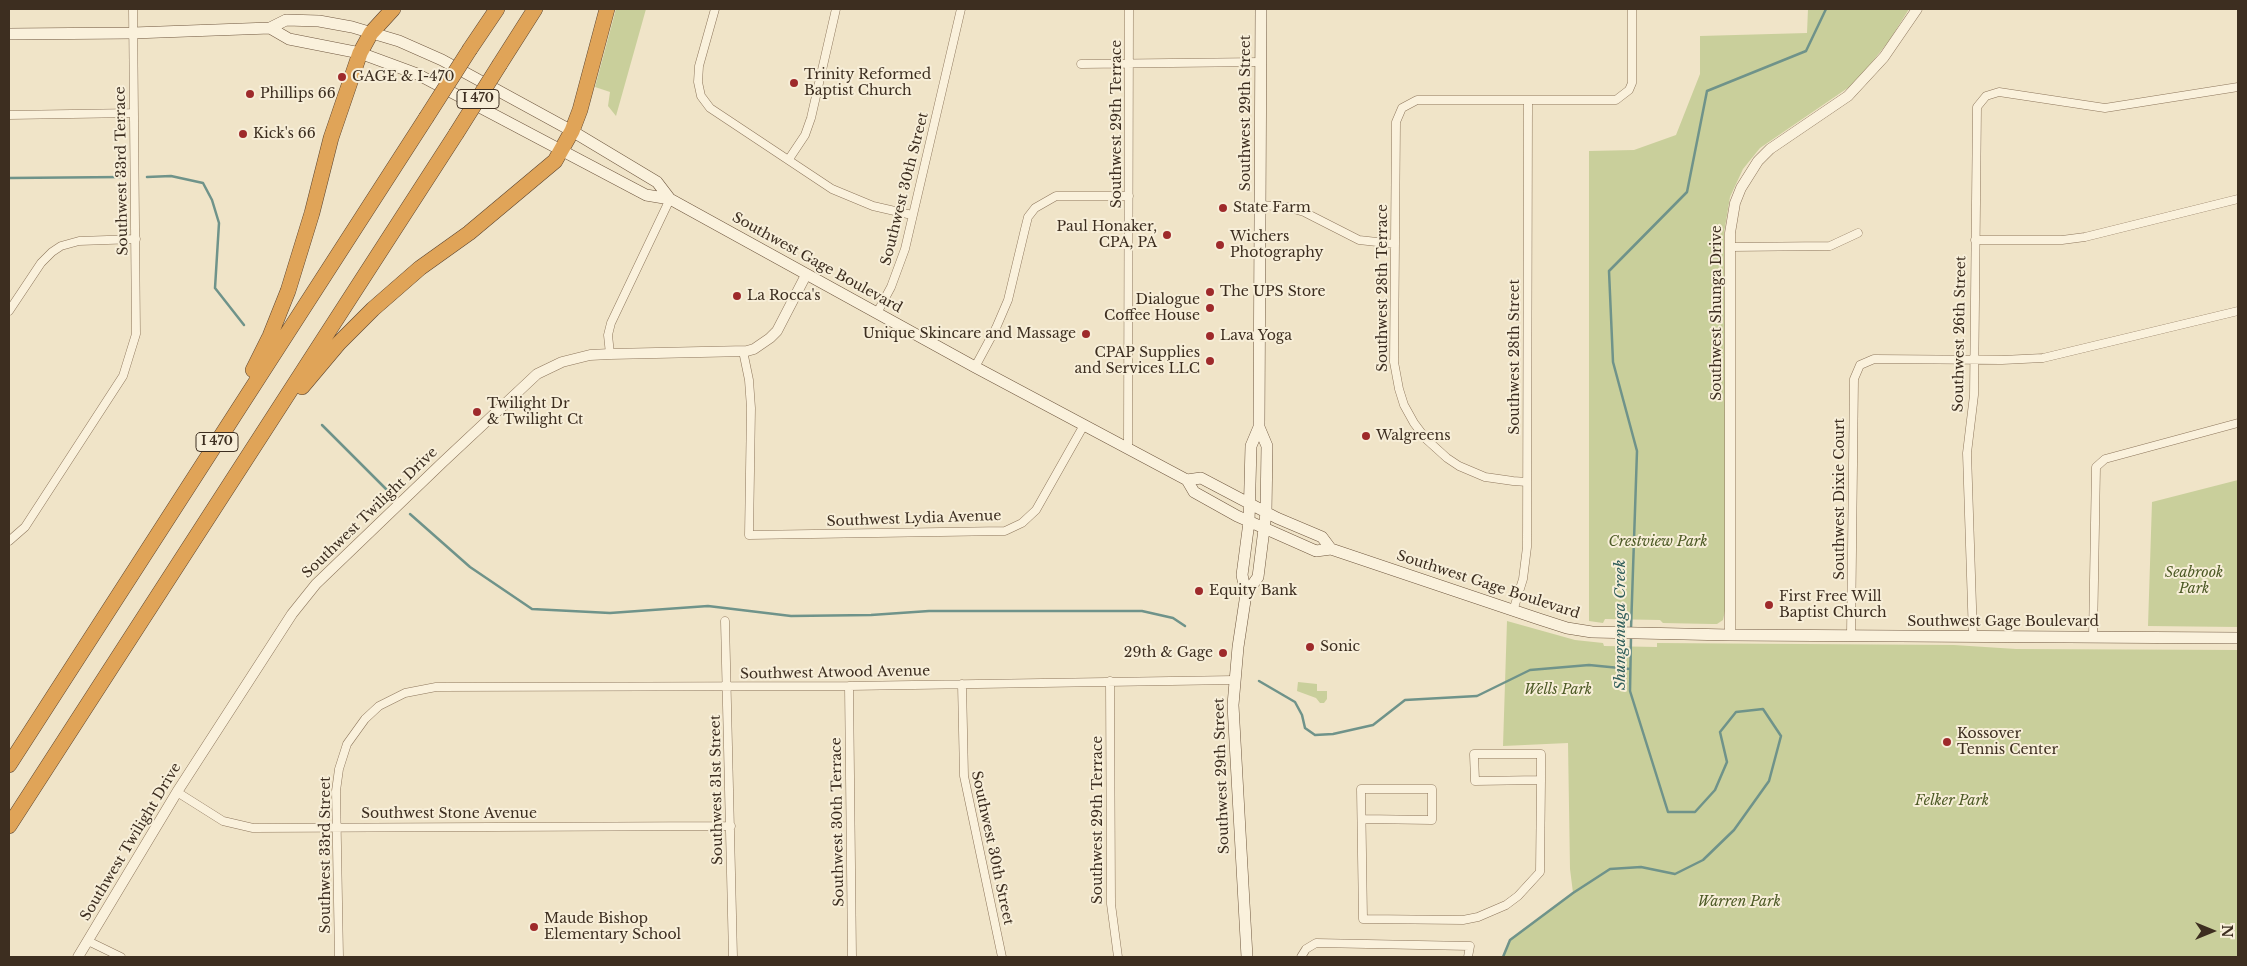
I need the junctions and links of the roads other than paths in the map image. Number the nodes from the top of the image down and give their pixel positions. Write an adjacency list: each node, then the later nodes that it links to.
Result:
1 (133, 9): 14 (street, Southwest 33rd Terrace)
2 (393, 9): 15 (highway)
3 (497, 9): 49 (highway, I 470, bridge)
4 (536, 9): 51 (highway, I 470, bridge)
5 (608, 9): 25 (highway)
6 (715, 9): 27 (street)
7 (836, 9): 27 (street)
8 (961, 9): 32 (street, Southwest 30th Street)
9 (1129, 9): 20 (street, Southwest 29th Terrace)
10 (1261, 9): 18 (main road, Southwest 29th Street)
11 (1632, 9): 22 (street)
12 (1916, 9): 37 (street, Southwest Shunga Drive)
13 (270, 28): 14 (main road, Southwest Gage Boulevard); 15 (main road, Southwest Gage Boulevard); 17 (main road, Southwest Gage Boulevard)
14 (133, 33): 16 (main road, Southwest Gage Boulevard); 23 (street, Southwest 33rd Terrace)
15 (371, 33): 17 (highway); 25 (main road, Southwest Gage Boulevard)
16 (9, 34)
17 (360, 53): 26 (main road, Southwest Gage Boulevard); 49 (highway)
18 (1261, 62): 20 (street); 31 (main road, Southwest 29th Street)
19 (1081, 64): 20 (street)
20 (1130, 64): 28 (street, Southwest 29th Terrace)
21 (2238, 88): 35 (street, Southwest 26th Street)
22 (1528, 101): 36 (street, Southwest 28th Terrace); 53 (street, Southwest 28th Street)
23 (134, 113): 24 (street); 34 (street, Southwest 33rd Terrace)
24 (9, 115)
25 (572, 131): 26 (highway); 30 (main road, Southwest Gage Boulevard)
26 (561, 151): 30 (main road, Southwest Gage Boulevard); 51 (highway)
27 (789, 159): 32 (street)
28 (1130, 196): 45 (street); 50 (street, Southwest 29th Terrace)
29 (2238, 198): 35 (street)
30 (670, 199): 38 (main road, Southwest Gage Boulevard); 43 (street)
31 (1261, 205): 36 (street); 48 (main road, Southwest 29th Street)
32 (912, 215): 41 (street, Southwest 30th Street)
33 (1858, 233): 37 (street)
34 (136, 239): 39 (street); 58 (street, Southwest 33rd Terrace)
35 (1975, 240): 44 (street, Southwest 26th Street)
36 (1395, 244): 53 (street, Southwest 28th Terrace)
37 (1730, 247): 63 (street, Southwest Shunga Drive)
38 (806, 275): 41 (main road, Southwest Gage Boulevard); 42 (street, Southwest Twilight Drive)
39 (9, 311)
40 (2238, 311): 44 (street)
41 (877, 313): 45 (main road, Southwest Gage Boulevard)
42 (743, 351): 43 (street, Southwest Twilight Drive); 47 (street, Southwest Lydia Avenue)
43 (610, 354): 76 (street, Southwest Twilight Drive)
44 (1974, 360): 64 (street, Southwest Dixie Court); 65 (street, Southwest 26th Street)
45 (975, 367): 47 (main road, Southwest Gage Boulevard)
46 (2238, 423): 66 (street)
47 (1084, 425): 50 (main road, Southwest Gage Boulevard)
48 (1259, 427): 54 (main road, Southwest 29th Street); 55 (main road, Southwest 29th Street)
49 (219, 439): 74 (highway, I 470)
50 (1128, 448): 52 (main road, Southwest Gage Boulevard)
51 (247, 457): 78 (highway, I 470)
52 (1187, 480): 54 (main road, Southwest Gage Boulevard); 56 (main road, Southwest Gage Boulevard)
53 (1527, 482): 61 (street, Southwest 28th Street)
54 (1250, 504): 55 (main road, Southwest Gage Boulevard); 56 (main road, Southwest 29th Street)
55 (1266, 513): 57 (main road, Southwest 29th Street); 59 (main road, Southwest Gage Boulevard)
56 (1249, 522): 57 (main road, Southwest Gage Boulevard); 60 (main road, Southwest 29th Street)
57 (1265, 530): 59 (main road, Southwest Gage Boulevard); 60 (main road, Southwest 29th Street)
58 (9, 541)
59 (1331, 549): 61 (main road, Southwest Gage Boulevard)
60 (1246, 594): 68 (main road, Southwest 29th Street)
61 (1513, 610): 63 (main road, Southwest Gage Boulevard)
62 (726, 622): 71 (street, Southwest 31st Street)
63 (1730, 635): 64 (main road, Southwest Gage Boulevard)
64 (1851, 636): 65 (main road, Southwest Gage Boulevard)
65 (1973, 637): 66 (main road, Southwest Gage Boulevard)
66 (2093, 637): 67 (main road, Southwest Gage Boulevard)
67 (2238, 638)
68 (1235, 680): 69 (street, Southwest Atwood Avenue); 89 (main road, Southwest 29th Street)
69 (1110, 681): 70 (street, Southwest Atwood Avenue); 88 (street, Southwest 29th Terrace)
70 (962, 684): 72 (street, Southwest Atwood Avenue); 87 (street, Southwest 30th Street)
71 (728, 686): 72 (street, Southwest Atwood Avenue); 73 (street, Southwest Atwood Avenue); 79 (street, Southwest 31st Street)
72 (849, 686): 86 (street, Southwest 30th Terrace)
73 (436, 687): 80 (street, Southwest 33rd Street)
74 (9, 765)
75 (1542, 780): 75 (street); 77 (street)
76 (177, 792): 80 (street, Southwest Stone Avenue); 81 (street, Southwest Twilight Drive)
77 (1362, 819): 77 (street)
78 (9, 826)
79 (731, 826): 80 (street, Southwest Stone Avenue); 85 (street, Southwest 31st Street)
80 (337, 827): 84 (street, Southwest 33rd Street)
81 (88, 941): 82 (street, Southwest Twilight Drive); 83 (street)
82 (78, 957)
83 (121, 957)
84 (339, 957)
85 (733, 957)
86 (852, 957)
87 (1002, 957)
88 (1118, 957)
89 (1246, 957)
90 (1301, 957): 91 (street)
91 (1468, 957)

